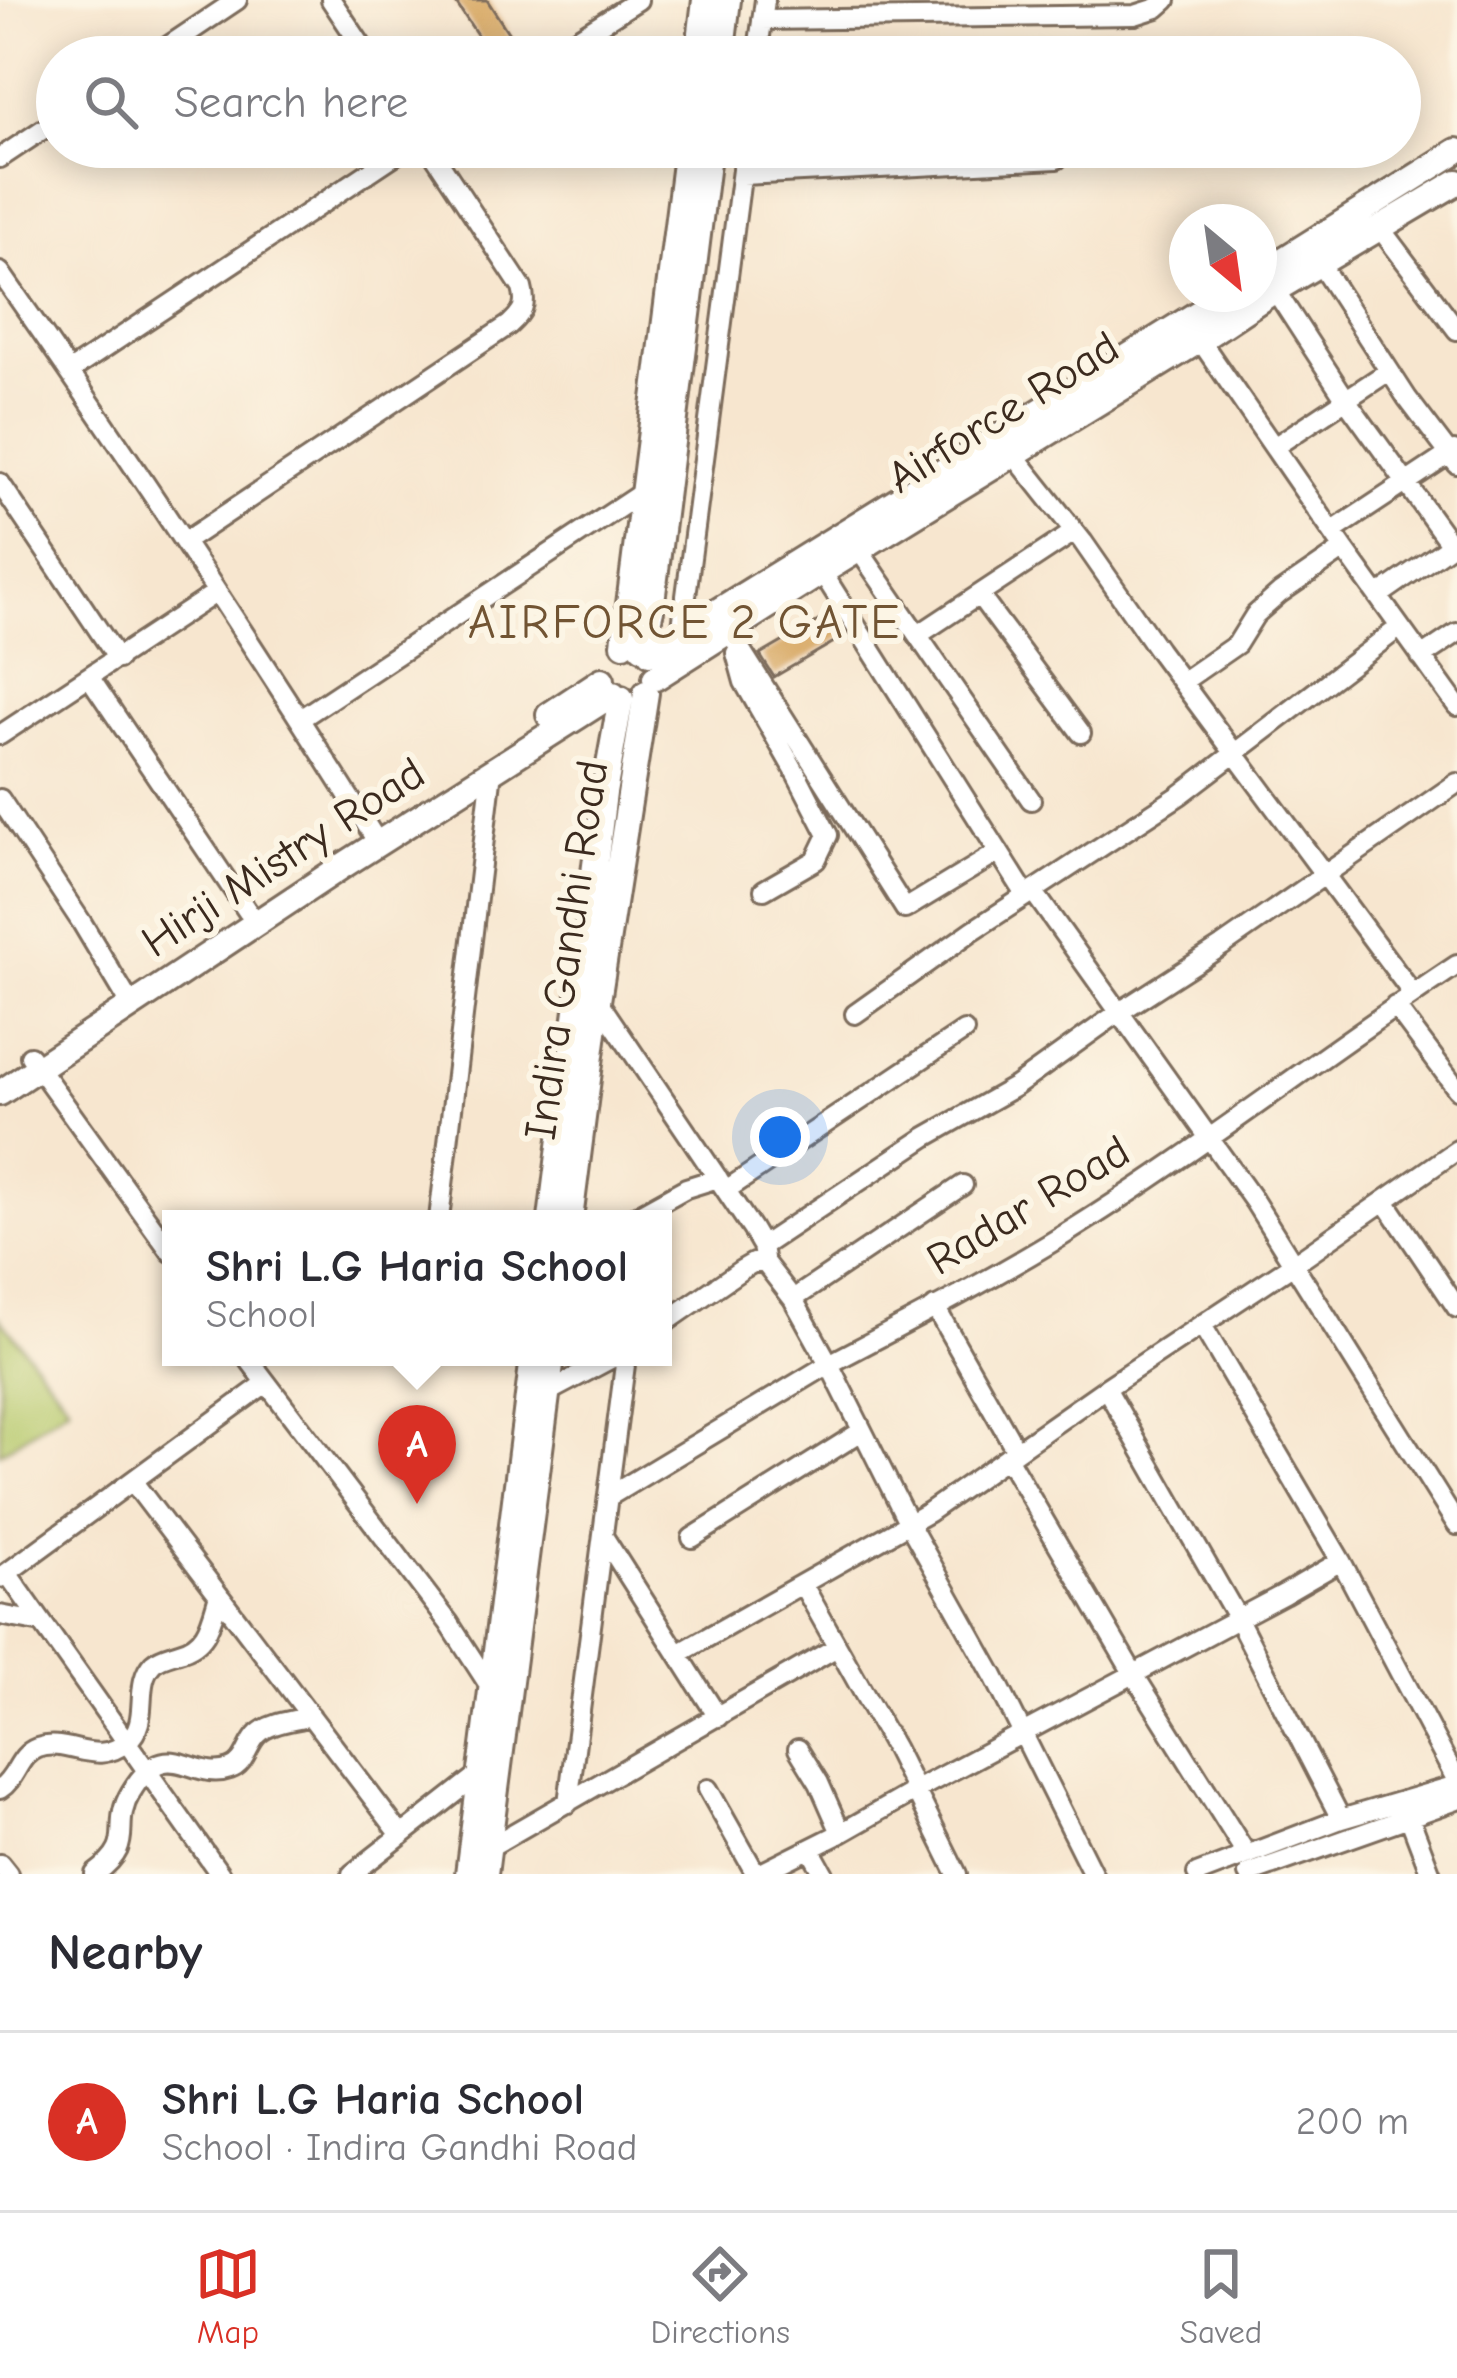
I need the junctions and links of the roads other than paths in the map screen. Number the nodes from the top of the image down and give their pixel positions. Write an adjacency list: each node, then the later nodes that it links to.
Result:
1 (237, 0): 8 (street)
2 (331, 0): 9 (street)
3 (638, 0): 10 (street)
4 (706, 0): 11 (main road)
5 (728, 0): 12 (main road)
6 (1166, 0): 7 (street)
7 (763, 10)
8 (183, 36)
9 (355, 36)
10 (581, 36)
11 (701, 36)
12 (724, 36)
13 (36, 134): 15 (street)
14 (1457, 152): 27 (main road, Airforce Road)
15 (0, 158)
16 (374, 168): 34 (street)
17 (443, 168): 45 (street)
18 (684, 168): 42 (main road)
19 (706, 168): 60 (main road)
20 (743, 168): 22 (street)
21 (880, 168): 22 (street)
22 (742, 175): 56 (street)
23 (1457, 182): 24 (main road, Airforce Road)
24 (1380, 228): 25 (main road, Airforce Road); 32 (street)
25 (1320, 264): 28 (main road, Airforce Road); 35 (street)
26 (0, 272): 34 (street)
27 (1277, 276)
28 (1277, 279)
29 (1277, 298): 36 (street)
30 (1200, 312): 56 (main road, Airforce Road)
31 (1233, 312): 33 (main road, Airforce Road)
32 (1457, 330)
33 (1200, 340): 37 (street); 38 (main road, Airforce Road)
34 (70, 371): 45 (street)
35 (1389, 371): 36 (street); 39 (street)
36 (1347, 400): 37 (street); 41 (street)
37 (1274, 446): 43 (street)
38 (1014, 455): 44 (street); 48 (main road, Airforce Road)
39 (1454, 456): 41 (street)
40 (0, 483): 59 (street)
41 (1406, 484): 43 (street); 46 (street)
42 (643, 492): 60 (main road); 64 (street)
43 (1333, 531): 47 (street)
44 (1075, 532): 51 (street); 62 (street)
45 (184, 542): 50 (street)
46 (1454, 543): 52 (street)
47 (1344, 549): 52 (street); 62 (street)
48 (859, 550): 49 (main road, Airforce Road); 57 (street)
49 (822, 572): 54 (main road, Airforce Road); 73 (street)
50 (217, 592): 59 (street); 64 (street)
51 (979, 595): 57 (street); 65 (street)
52 (1378, 596): 53 (street)
53 (1400, 627): 58 (street); 67 (street)
54 (729, 631): 60 (main road, Airforce Road); 73 (street); 75 (street)
55 (1457, 633): 58 (street)
56 (681, 634): 60 (main road, Airforce Road)
57 (918, 635): 71 (street)
58 (1421, 657): 63 (street)
59 (118, 658): 61 (street)
60 (632, 673): 68 (main road, Hirji Mistry Road); 72 (main road, Hirji Mistry Road); 81 (main road, Indira Gandhi Road); 96 (main road, Indira Gandhi Road)
61 (90, 678): 66 (street); 77 (street)
62 (1182, 682): 67 (street)
63 (1457, 706)
64 (300, 719): 72 (street)
65 (1081, 733)
66 (0, 735)
67 (1234, 752): 74 (street); 76 (street)
68 (492, 771): 72 (main road, Hirji Mistry Road); 95 (street)
69 (1457, 783): 74 (street)
70 (0, 799): 80 (street)
71 (1031, 800)
72 (374, 837): 77 (main road, Hirji Mistry Road); 80 (main road, Hirji Mistry Road)
73 (999, 852): 76 (street)
74 (1324, 875): 79 (street); 83 (street)
75 (764, 890)
76 (1029, 893): 83 (street); 84 (street)
77 (248, 912): 80 (main road, Hirji Mistry Road)
78 (1457, 965): 79 (street, Radar Road)
79 (1413, 994): 82 (street, Radar Road)
80 (128, 999): 86 (main road, Hirji Mistry Road)
81 (598, 1001): 92 (street); 97 (main road, Indira Gandhi Road)
82 (1395, 1006): 88 (street); 90 (street, Radar Road)
83 (1118, 1013): 90 (street); 100 (street)
84 (855, 1014)
85 (964, 1031): 92 (street)
86 (34, 1062): 87 (main road, Hirji Mistry Road); 89 (main road, Hirji Mistry Road); 99 (street)
87 (0, 1075)
88 (1457, 1089)
89 (0, 1093)
90 (1210, 1138): 101 (street); 103 (street, Radar Road)
91 (1457, 1150): 94 (street)
92 (722, 1184): 98 (street); 100 (street)
93 (963, 1185): 102 (street)
94 (1385, 1201): 101 (street); 104 (street)
95 (440, 1210)
96 (551, 1210)
97 (571, 1210)
98 (646, 1210)
99 (162, 1240)
100 (764, 1255): 102 (street); 105 (street)
101 (1292, 1265): 106 (street); 120 (street)
102 (793, 1299): 107 (street)
103 (935, 1307): 107 (street, Radar Road); 117 (street)
104 (1457, 1308)
105 (672, 1318)
106 (1202, 1325): 114 (street); 125 (street)
107 (829, 1364): 116 (street); 119 (street, Radar Road)
108 (254, 1366): 113 (street)
109 (532, 1366): 135 (main road)
110 (551, 1366): 115 (main road)
111 (597, 1366): 115 (street)
112 (625, 1366): 119 (street)
113 (266, 1383): 118 (street); 135 (street)
114 (1106, 1388): 117 (street); 130 (street)
115 (548, 1392): 135 (main road)
116 (862, 1431): 121 (street); 124 (street)
117 (1011, 1454): 121 (street); 134 (street)
118 (133, 1481): 126 (street); 128 (street)
119 (608, 1497): 123 (street)
120 (1450, 1499): 122 (street)
121 (909, 1524): 127 (street); 138 (street)
122 (1457, 1526)
123 (603, 1536): 133 (street); 148 (street)
124 (692, 1538)
125 (1341, 1561): 130 (street); 143 (street)
126 (3, 1576): 131 (street)
127 (802, 1585): 132 (street); 133 (street)
128 (219, 1595): 136 (street); 139 (street)
129 (0, 1615): 131 (street)
130 (1237, 1617): 134 (street); 150 (street)
131 (42, 1623): 139 (street)
132 (837, 1647): 137 (street); 146 (street)
133 (678, 1654): 137 (street)
134 (1133, 1673): 138 (street); 156 (street)
135 (500, 1689): 141 (main road)
136 (311, 1717): 142 (street); 152 (street)
137 (718, 1717): 148 (street)
138 (1022, 1735): 146 (street); 166 (street)
139 (127, 1743): 142 (street); 144 (street)
140 (798, 1749): 151 (street)
141 (491, 1765): 152 (street); 154 (main road); 162 (main road)
142 (147, 1772): 160 (street); 161 (street)
143 (1457, 1783): 149 (street)
144 (0, 1789)
145 (708, 1789): 163 (street)
146 (916, 1790): 151 (street); 165 (street)
147 (1457, 1800): 149 (street)
148 (568, 1803): 154 (street)
149 (1405, 1807): 150 (street); 157 (street); 168 (street)
150 (1341, 1819): 156 (street)
151 (841, 1833): 153 (street)
152 (401, 1835): 158 (street)
153 (810, 1849): 163 (street); 164 (street)
154 (487, 1861)
155 (0, 1864): 159 (street)
156 (1248, 1864): 157 (street); 167 (street)
157 (1303, 1866)
158 (362, 1872)
159 (8, 1874)
160 (95, 1874)
161 (220, 1874)
162 (468, 1874)
163 (757, 1874)
164 (824, 1874)
165 (957, 1874)
166 (1093, 1874)
167 (1196, 1874)
168 (1431, 1874)

